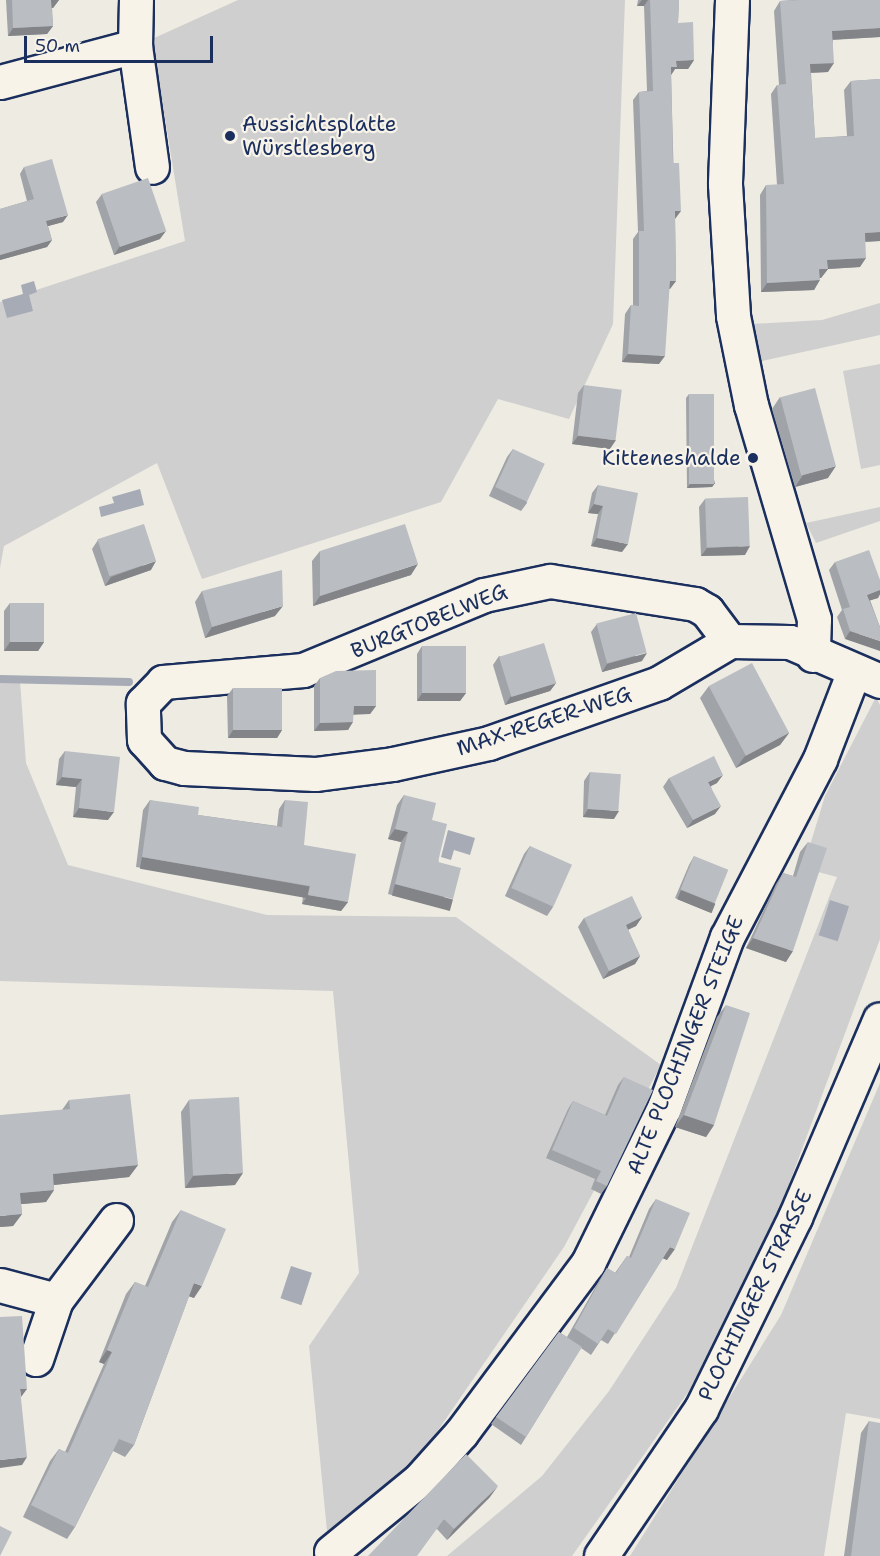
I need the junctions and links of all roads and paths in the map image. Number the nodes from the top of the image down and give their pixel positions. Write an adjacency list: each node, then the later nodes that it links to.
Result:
1 (136, 0): 3 (street)
2 (732, 0): 7 (street)
3 (135, 46): 4 (street); 5 (street)
4 (0, 82)
5 (152, 167)
6 (730, 641): 7 (street); 9 (street, BURGTOBELWEG); 9 (street, MAX-REGER-WEG)
7 (813, 655): 8 (street)
8 (867, 676): 15 (street, ALTE PLOCHINGER STEIGE)
9 (143, 703)
10 (880, 1019): 16 (street, PLOCHINGER STRASSE)
11 (116, 1220): 13 (street)
12 (0, 1284): 13 (street)
13 (56, 1300): 14 (street)
14 (36, 1359)
15 (332, 1552)
16 (602, 1556)

